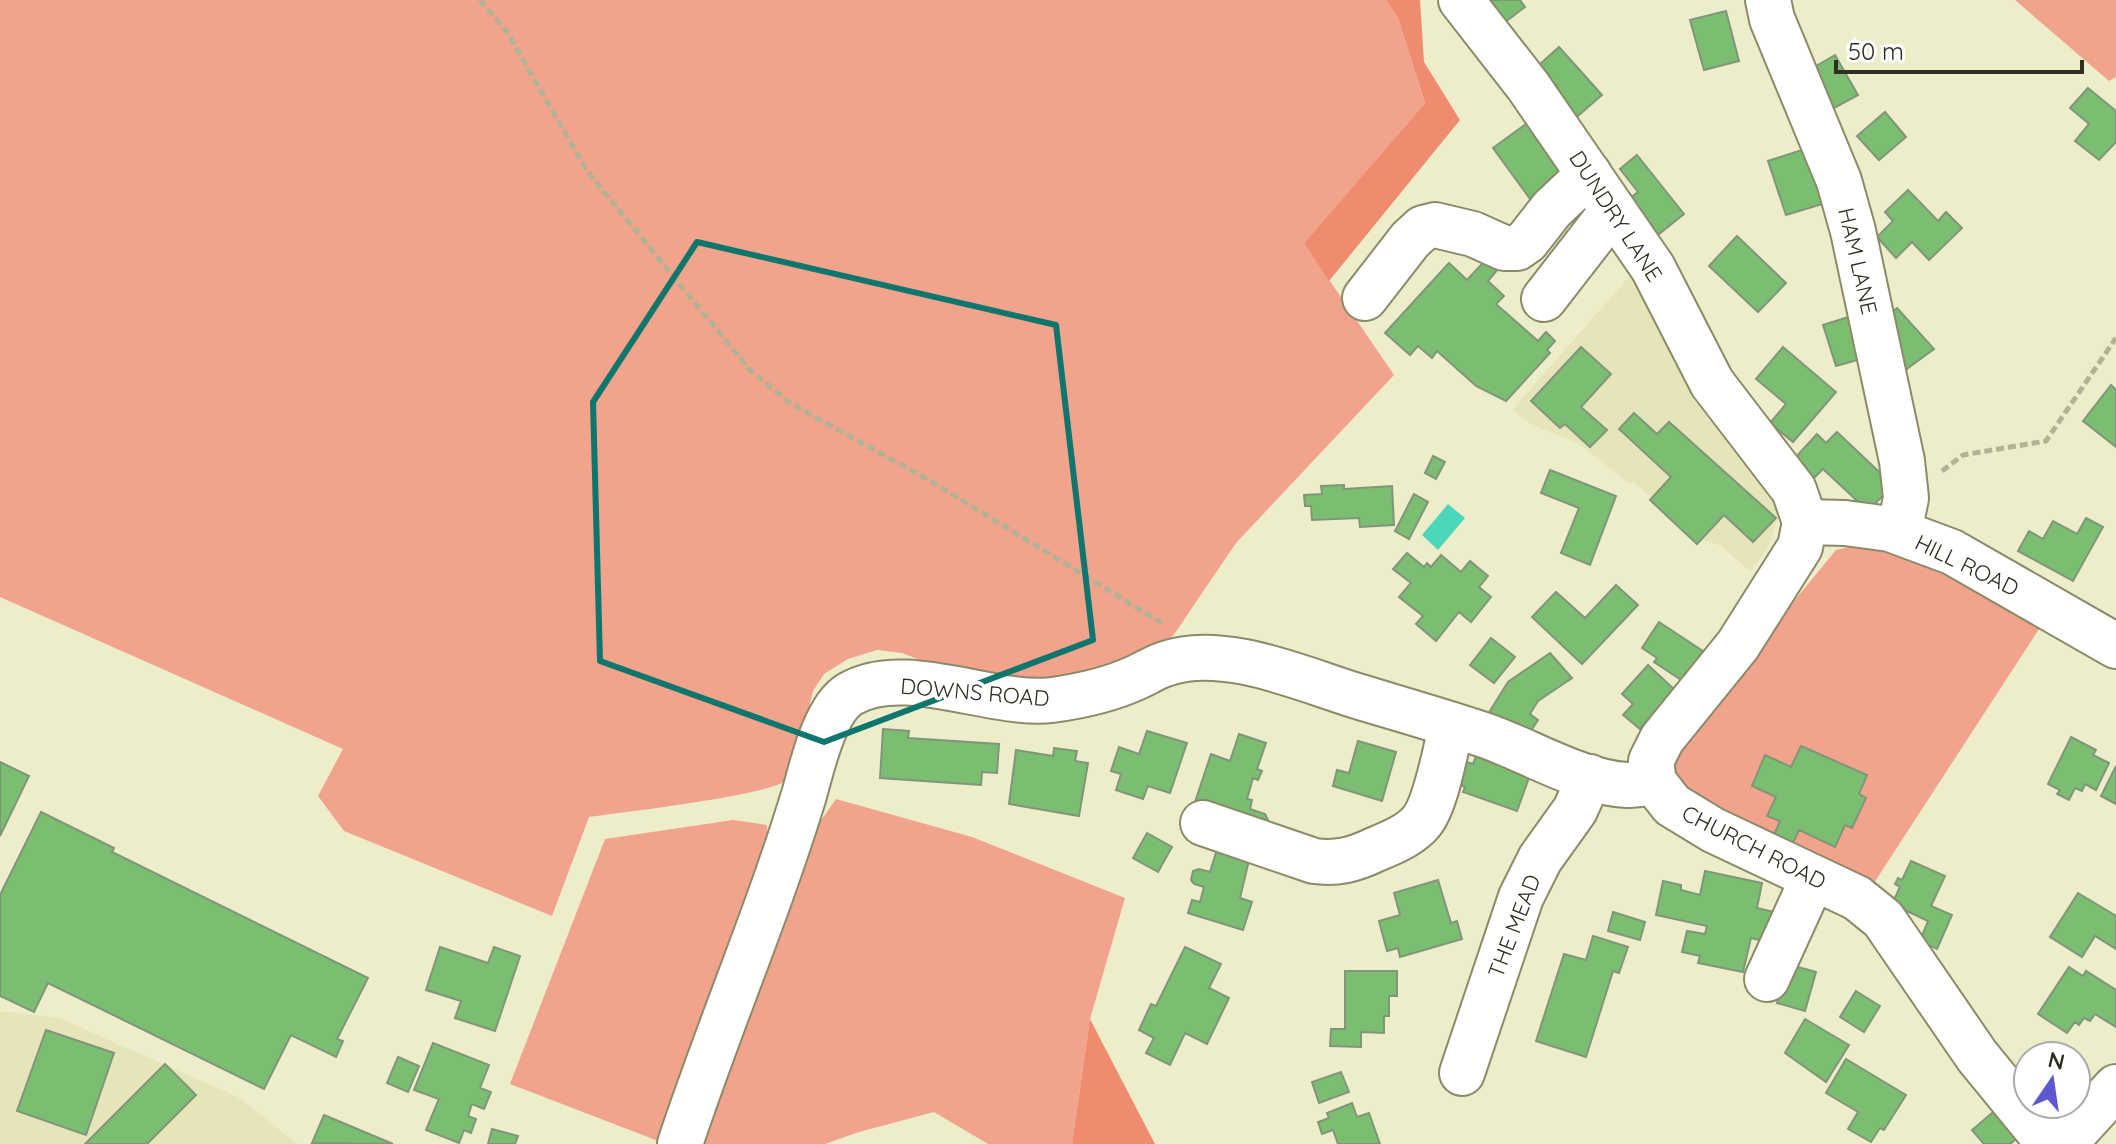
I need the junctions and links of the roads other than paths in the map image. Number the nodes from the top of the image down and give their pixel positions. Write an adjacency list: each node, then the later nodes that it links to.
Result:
1 (1461, 0): 3 (street, DUNDRY LANE)
2 (1768, 0): 7 (street, HAM LANE)
3 (1589, 174): 4 (street, DUNDRY LANE); 5 (street)
4 (1613, 210): 6 (street); 8 (street, DUNDRY LANE)
5 (1365, 298)
6 (1544, 299)
7 (1903, 515): 8 (street, HILL ROAD); 9 (street, HILL ROAD)
8 (1805, 522): 12 (street)
9 (2116, 646)
10 (1452, 725): 11 (street, DOWNS ROAD); 13 (street); 18 (street, DOWNS ROAD)
11 (1590, 777): 12 (street, DOWNS ROAD); 16 (street, THE MEAD)
12 (1654, 782): 14 (street, CHURCH ROAD)
13 (1203, 823)
14 (1813, 878): 15 (street); 19 (street, CHURCH ROAD)
15 (1767, 979)
16 (1481, 1054)
17 (2116, 1087): 20 (street)
18 (680, 1144)
19 (2049, 1144)
20 (2064, 1144)

